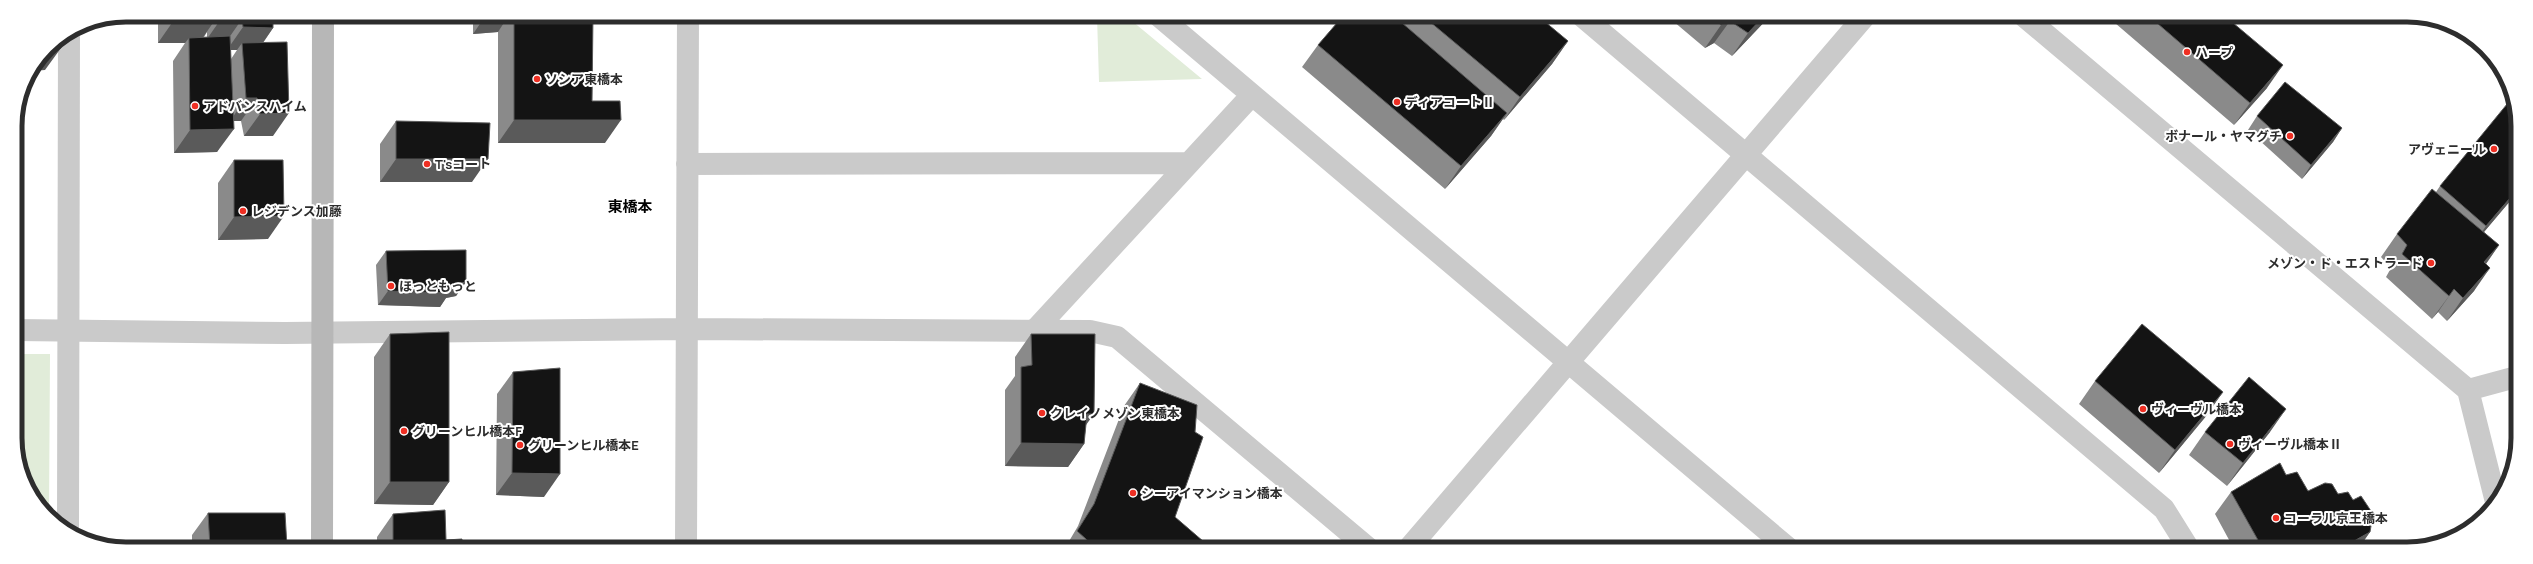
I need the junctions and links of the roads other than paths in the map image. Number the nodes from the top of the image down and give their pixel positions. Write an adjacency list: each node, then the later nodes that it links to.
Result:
1 (324, 22): 16 (street)
2 (688, 22): 11 (street)
3 (1166, 22): 8 (street)
4 (1589, 22): 9 (street)
5 (1860, 22): 9 (street)
6 (2031, 22): 19 (street)
7 (69, 39): 14 (street)
8 (1251, 96): 10 (street); 17 (street)
9 (1746, 154): 17 (street); 27 (street)
10 (1188, 163): 11 (street); 15 (street)
11 (686, 164): 12 (street)
12 (688, 329): 15 (street); 16 (street); 23 (street)
13 (22, 330): 14 (street)
14 (69, 330): 16 (street); 21 (street)
15 (1035, 330): 24 (street)
16 (323, 332): 22 (street)
17 (1567, 362): 25 (street); 26 (street)
18 (2511, 378): 19 (street)
19 (2468, 390): 20 (street)
20 (2494, 495)
21 (68, 524)
22 (322, 542)
23 (686, 542)
24 (1361, 542)
25 (1413, 542)
26 (1781, 542)
27 (2185, 542)

